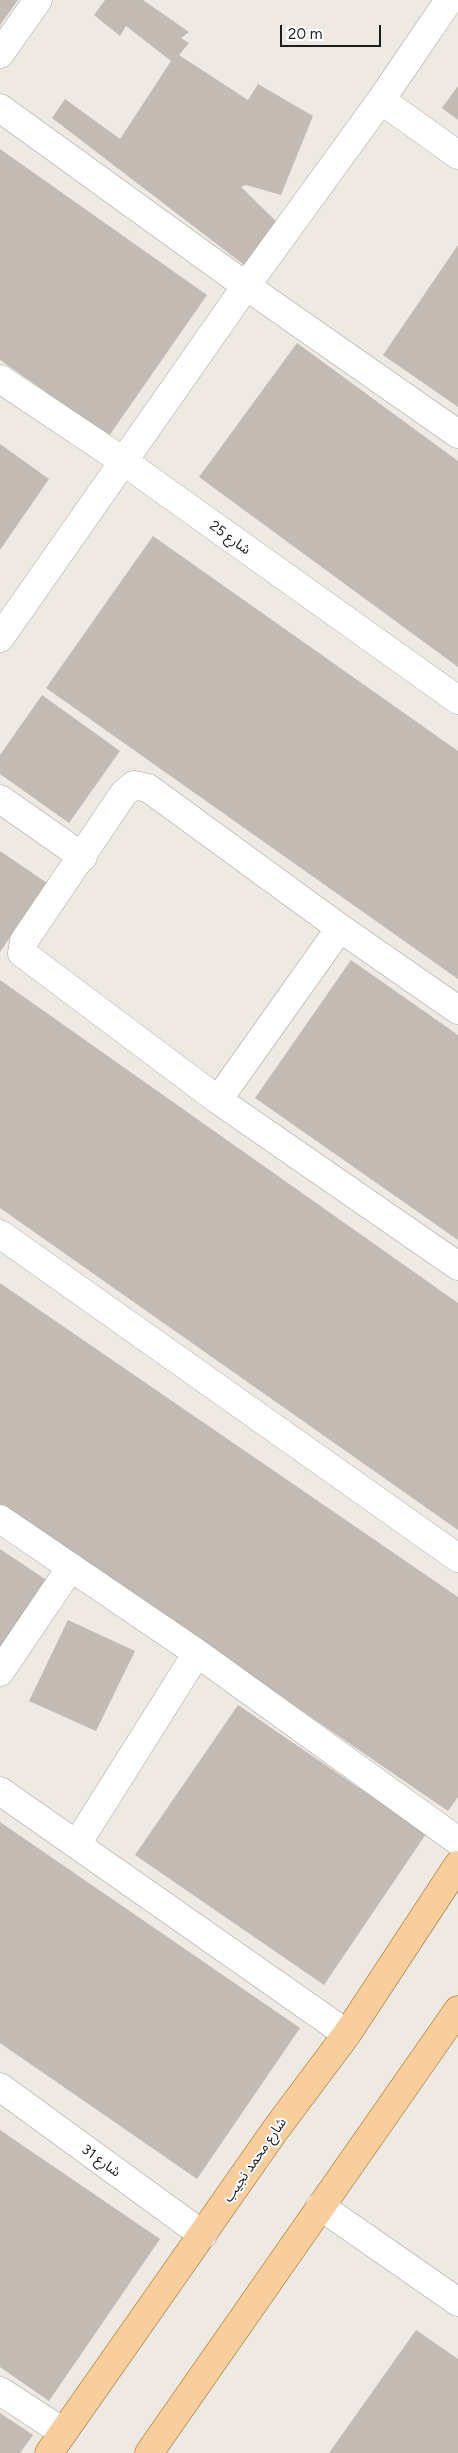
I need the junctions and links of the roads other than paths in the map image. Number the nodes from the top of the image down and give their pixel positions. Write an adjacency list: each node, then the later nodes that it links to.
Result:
1 (38, 0): 3 (street)
2 (449, 0): 4 (street)
3 (0, 54)
4 (381, 100): 6 (street); 7 (street)
5 (0, 108): 7 (street)
6 (458, 155)
7 (246, 286): 9 (street); 10 (street)
8 (0, 379): 10 (street, شارع 25)
9 (458, 434)
10 (124, 461): 11 (street); 12 (street, شارع 25)
11 (0, 638)
12 (458, 700)
13 (0, 799): 14 (street)
14 (83, 857): 15 (street); 17 (street)
15 (340, 928): 16 (street); 17 (street)
16 (458, 1010)
17 (218, 1100): 19 (street)
18 (0, 1234): 21 (street)
19 (458, 1266)
20 (0, 1519): 22 (street)
21 (458, 1558)
22 (71, 1567): 23 (street); 24 (street)
23 (197, 1653): 26 (street); 27 (street)
24 (0, 1672)
25 (0, 1791): 27 (street)
26 (458, 1841)
27 (77, 1844): 30 (street)
28 (458, 1864): 30 (main road, شارع محمد نجيب)
29 (458, 2010): 32 (main road)
30 (347, 2034): 33 (main road, شارع محمد نجيب)
31 (0, 2087): 33 (street, شارع 31)
32 (320, 2206): 34 (street); 37 (main road)
33 (203, 2235): 36 (main road, شارع محمد نجيب)
34 (458, 2302)
35 (0, 2391): 36 (street)
36 (56, 2443)
37 (149, 2453)

